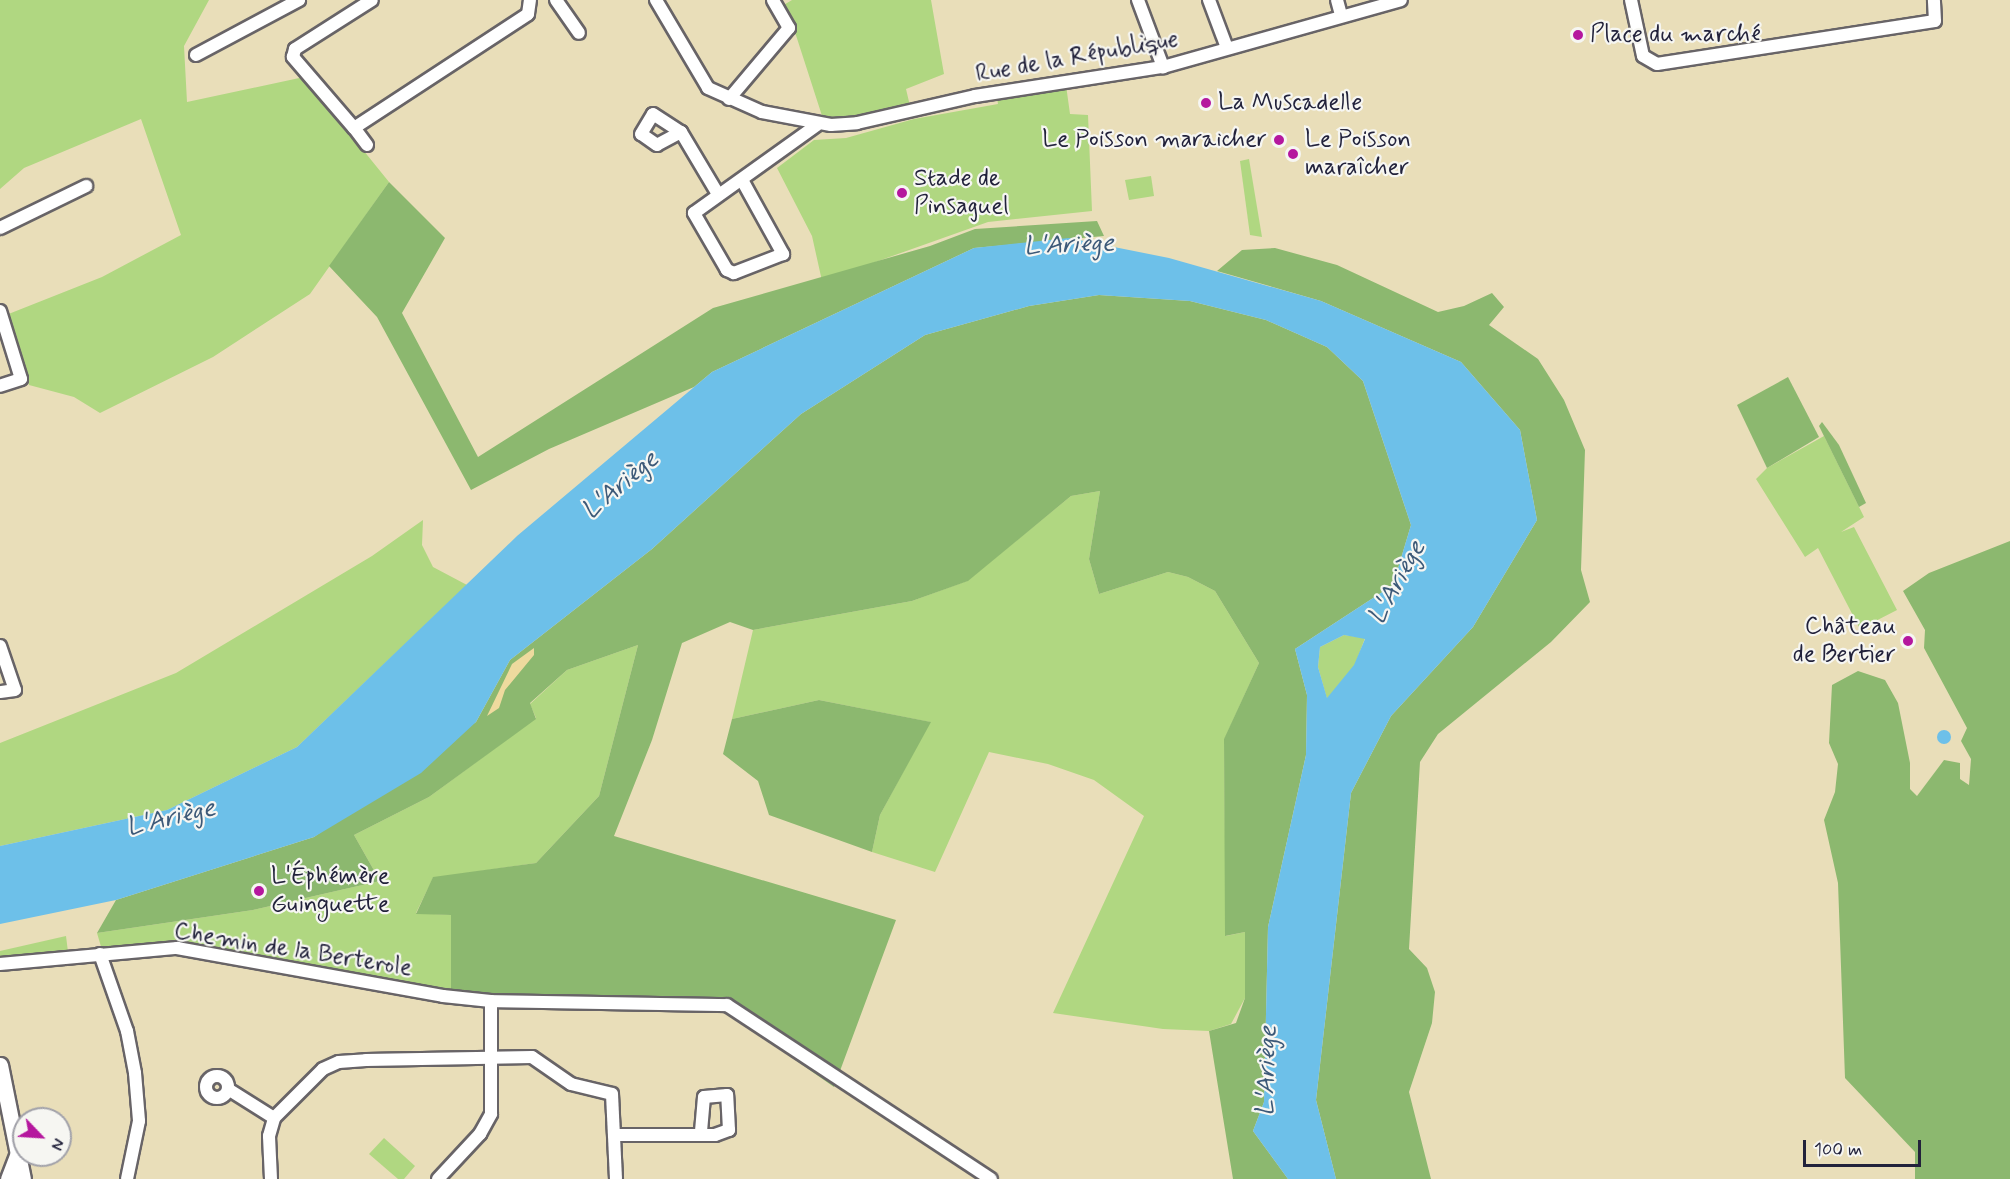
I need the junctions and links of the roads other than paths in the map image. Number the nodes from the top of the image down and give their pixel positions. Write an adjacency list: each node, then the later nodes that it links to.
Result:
1 (298, 0): 16 (street)
2 (372, 0): 21 (street)
3 (530, 0): 21 (street)
4 (556, 0): 14 (street)
5 (656, 0): 18 (street, Rue de la République)
6 (773, 0): 18 (street)
7 (1138, 0): 17 (street)
8 (1209, 0): 15 (street)
9 (1337, 0): 13 (street)
10 (1401, 0): 13 (street, Rue de la République)
11 (1631, 0): 12 (street)
12 (1934, 0)
13 (1341, 15): 15 (street, Rue de la République)
14 (579, 33)
15 (1227, 48): 17 (street, Rue de la République)
16 (196, 56)
17 (1163, 67): 20 (street, Rue de la République)
18 (729, 99): 19 (street, Rue de la République)
19 (791, 120): 20 (street, Rue de la République); 23 (street)
20 (817, 125): 23 (street)
21 (354, 128): 24 (street)
22 (681, 132): 27 (street)
23 (792, 143): 25 (street)
24 (367, 145)
25 (742, 180): 27 (street); 27 (street)
26 (86, 186): 28 (street)
27 (718, 194)
28 (0, 228)
29 (0, 311): 30 (street)
30 (0, 386)
31 (0, 646): 32 (street)
32 (0, 692)
33 (100, 954): 34 (street, Chemin de la Berterole); 35 (street, Chemin de la Berterole); 43 (street)
34 (0, 964)
35 (491, 1001): 36 (street); 47 (street, Chemin de la Berterole)
36 (490, 1060): 39 (street); 41 (street); 45 (street)
37 (0, 1065): 40 (main road)
38 (228, 1089): 39 (street)
39 (274, 1118): 44 (street)
40 (12, 1121)
41 (614, 1135): 42 (street); 46 (street)
42 (702, 1135)
43 (127, 1179)
44 (271, 1179)
45 (438, 1179)
46 (616, 1179)
47 (991, 1179)

